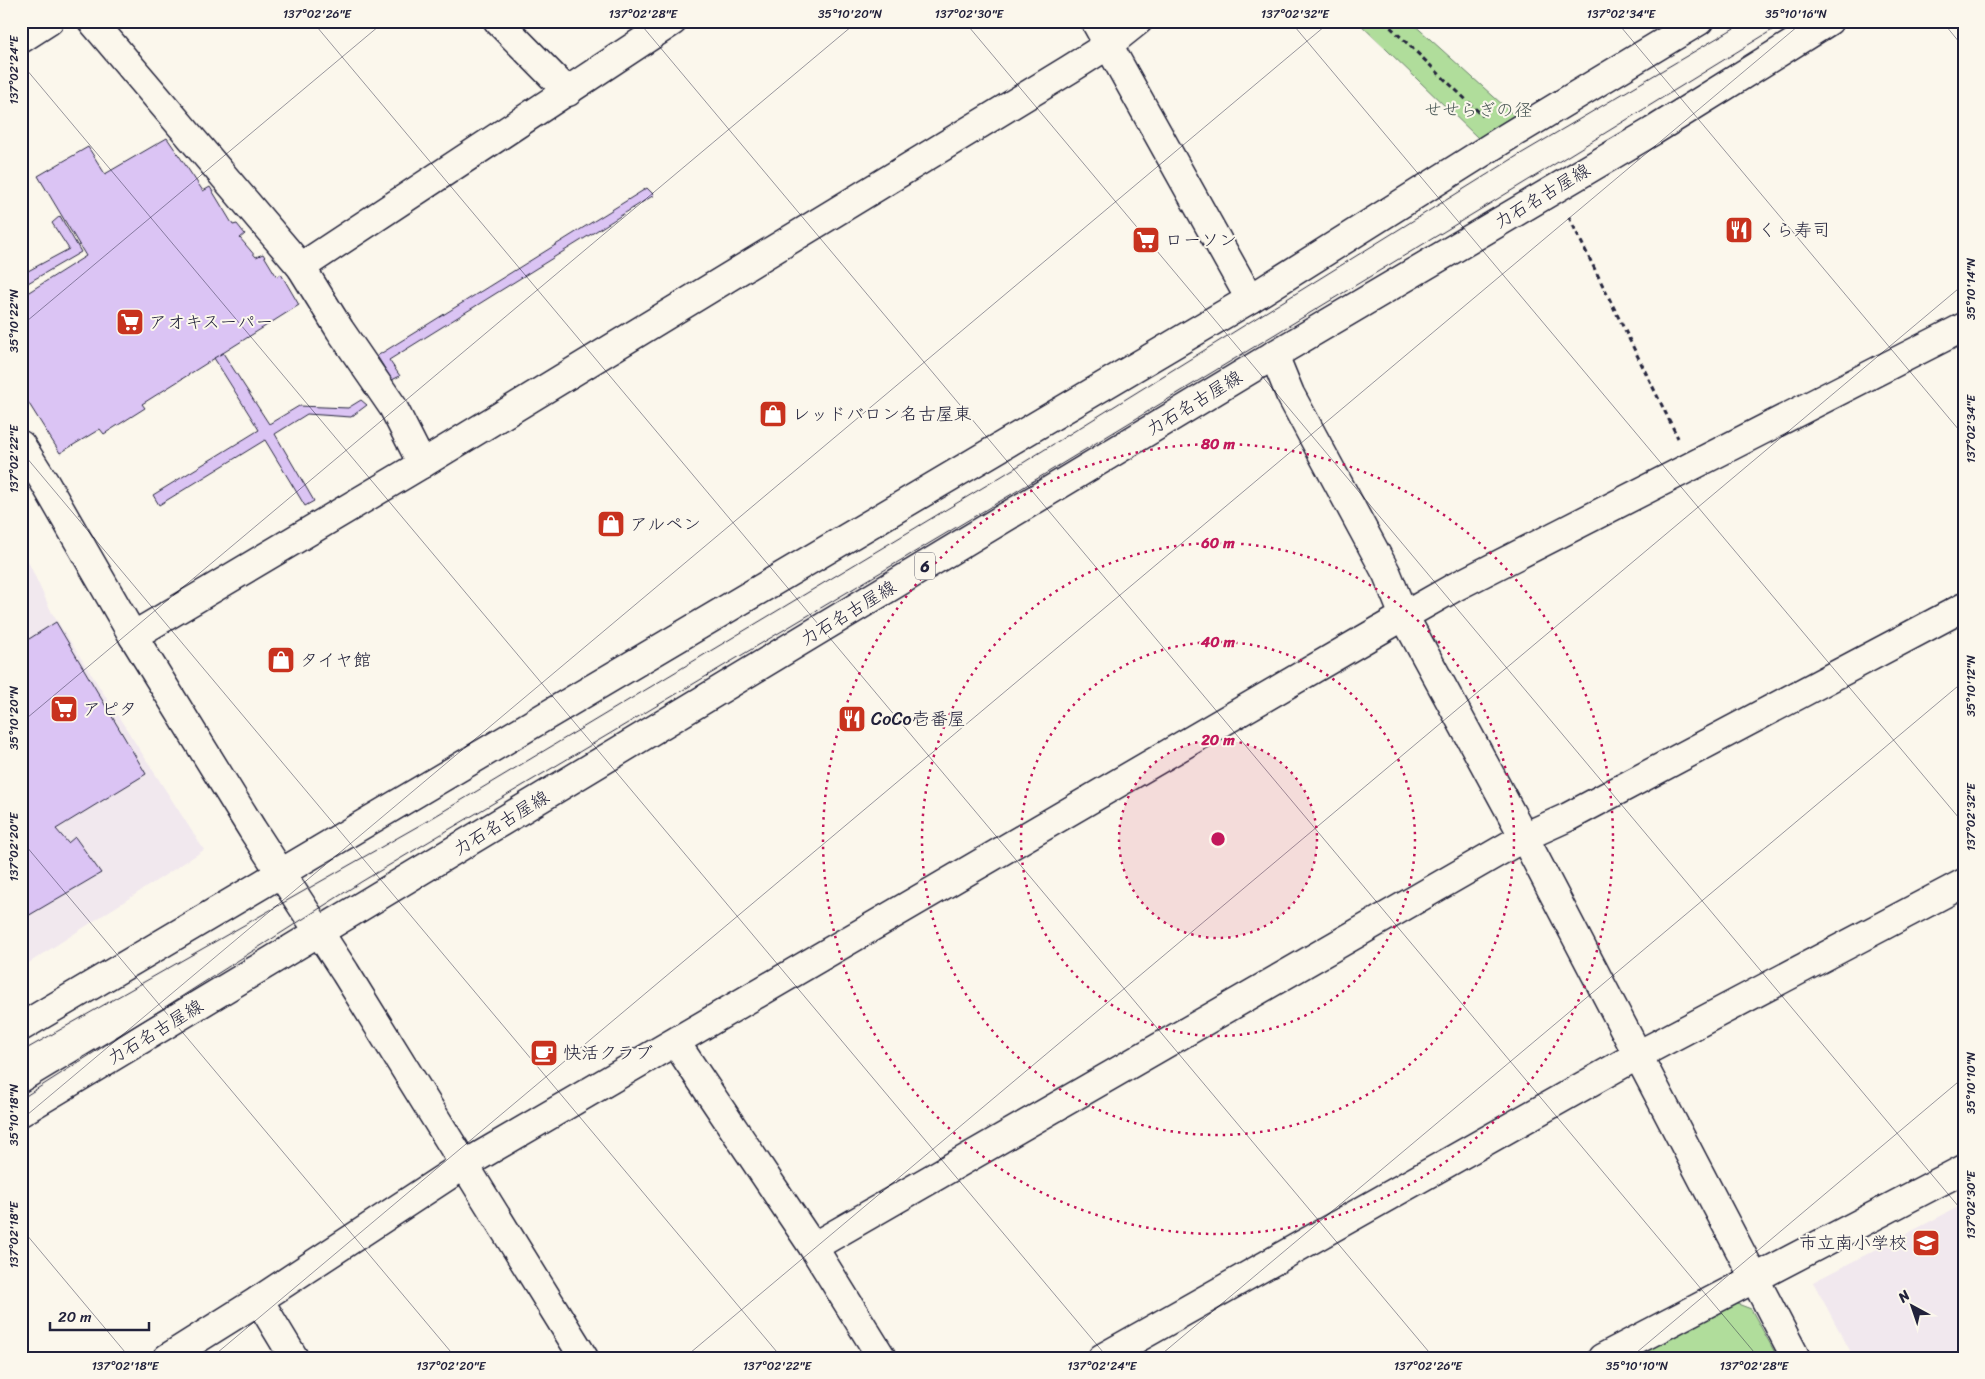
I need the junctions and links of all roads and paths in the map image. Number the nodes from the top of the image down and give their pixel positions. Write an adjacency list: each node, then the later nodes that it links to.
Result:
1 (49, 21): 10 (street)
2 (92, 21): 15 (street)
3 (498, 21): 12 (street)
4 (673, 21): 12 (street)
5 (1095, 21): 11 (street)
6 (1138, 21): 11 (street)
7 (1384, 21): 13 (path)
8 (1699, 21): 13 (street)
9 (1829, 21): 18 (street, 力石名古屋線 / 6)
10 (21, 39)
11 (1108, 45): 16 (street); 20 (street)
12 (568, 92): 15 (street)
13 (1507, 137): 16 (street)
14 (1567, 212): 21 (path)
15 (301, 267): 20 (street)
16 (1250, 299): 26 (street)
17 (1963, 331): 21 (street)
18 (1274, 355): 23 (street); 28 (street, 力石名古屋線 / 6)
19 (21, 445): 24 (street)
20 (422, 464): 24 (street)
21 (1693, 466): 23 (street)
22 (1964, 607): 25 (street)
23 (1404, 616): 25 (street); 30 (street)
24 (133, 636): 26 (street)
25 (1524, 837): 31 (street); 35 (street)
26 (281, 873): 28 (street); 29 (street)
27 (1964, 883): 31 (street)
28 (320, 932): 32 (street, 力石名古屋線 / 6); 33 (street)
29 (21, 1027)
30 (676, 1043): 33 (street); 35 (street)
31 (1638, 1056): 36 (street); 42 (street)
32 (21, 1112)
33 (464, 1165): 37 (street); 40 (street)
34 (1964, 1169): 36 (street)
35 (813, 1247): 41 (street)
36 (1755, 1278): 43 (street); 44 (street)
37 (259, 1300): 38 (street); 39 (street)
38 (167, 1358)
39 (294, 1358)
40 (584, 1358)
41 (882, 1358)
42 (1102, 1358)
43 (1602, 1358)
44 (1796, 1358)

